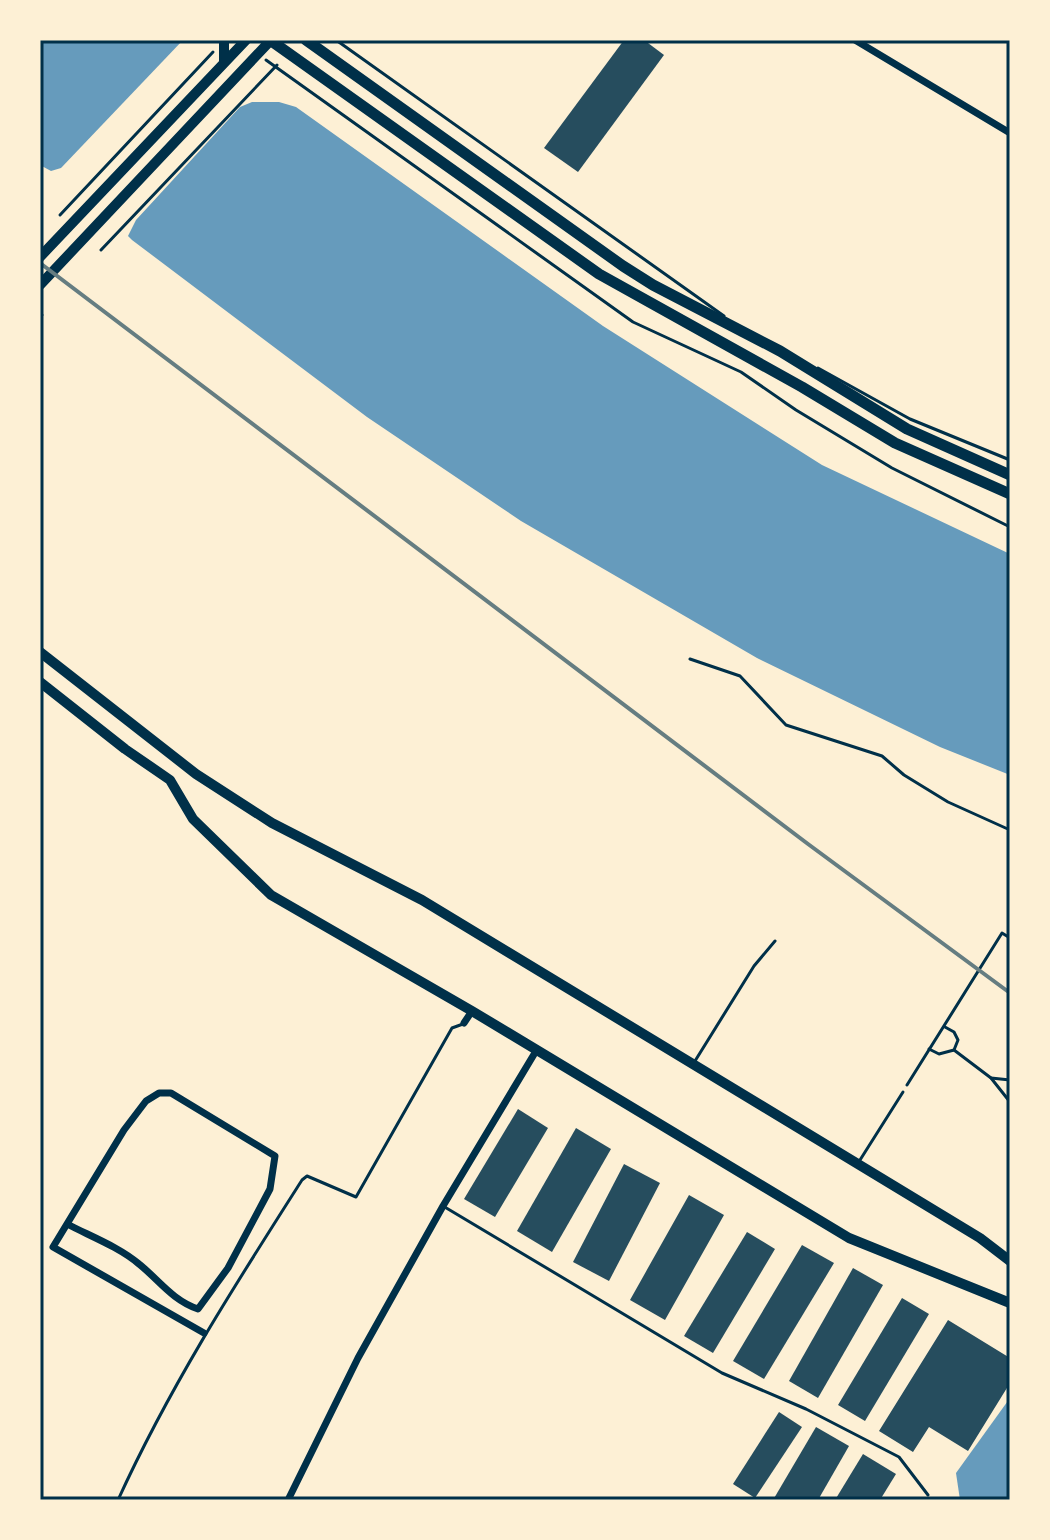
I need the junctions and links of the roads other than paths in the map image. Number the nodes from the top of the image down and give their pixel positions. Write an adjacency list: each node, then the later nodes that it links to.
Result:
1 (224, 40): 9 (main road)
2 (246, 40): 9 (main road)
3 (270, 40): 12 (main road); 16 (main road)
4 (306, 40): 8 (main road)
5 (320, 40): 8 (main road)
6 (336, 40): 13 (lane)
7 (855, 40): 10 (street)
8 (326, 54): 13 (main road)
9 (224, 63): 11 (main road)
10 (1010, 133)
11 (40, 257)
12 (40, 285)
13 (749, 335): 14 (lane); 15 (main road)
14 (1010, 460)
15 (1010, 475)
16 (1010, 494)
17 (40, 652): 23 (main road)
18 (40, 682): 20 (main road)
19 (775, 941): 23 (lane)
20 (472, 1011): 21 (street); 22 (main road)
21 (464, 1023): 30 (lane)
22 (536, 1051): 26 (street); 29 (main road)
23 (693, 1064): 25 (main road)
24 (903, 1092): 25 (lane)
25 (858, 1164): 28 (main road)
26 (443, 1206): 31 (lane); 33 (street)
27 (67, 1224): 27 (street); 30 (street)
28 (1010, 1261)
29 (1010, 1303)
30 (204, 1333): 32 (lane)
31 (928, 1495)
32 (118, 1500)
33 (288, 1500)

